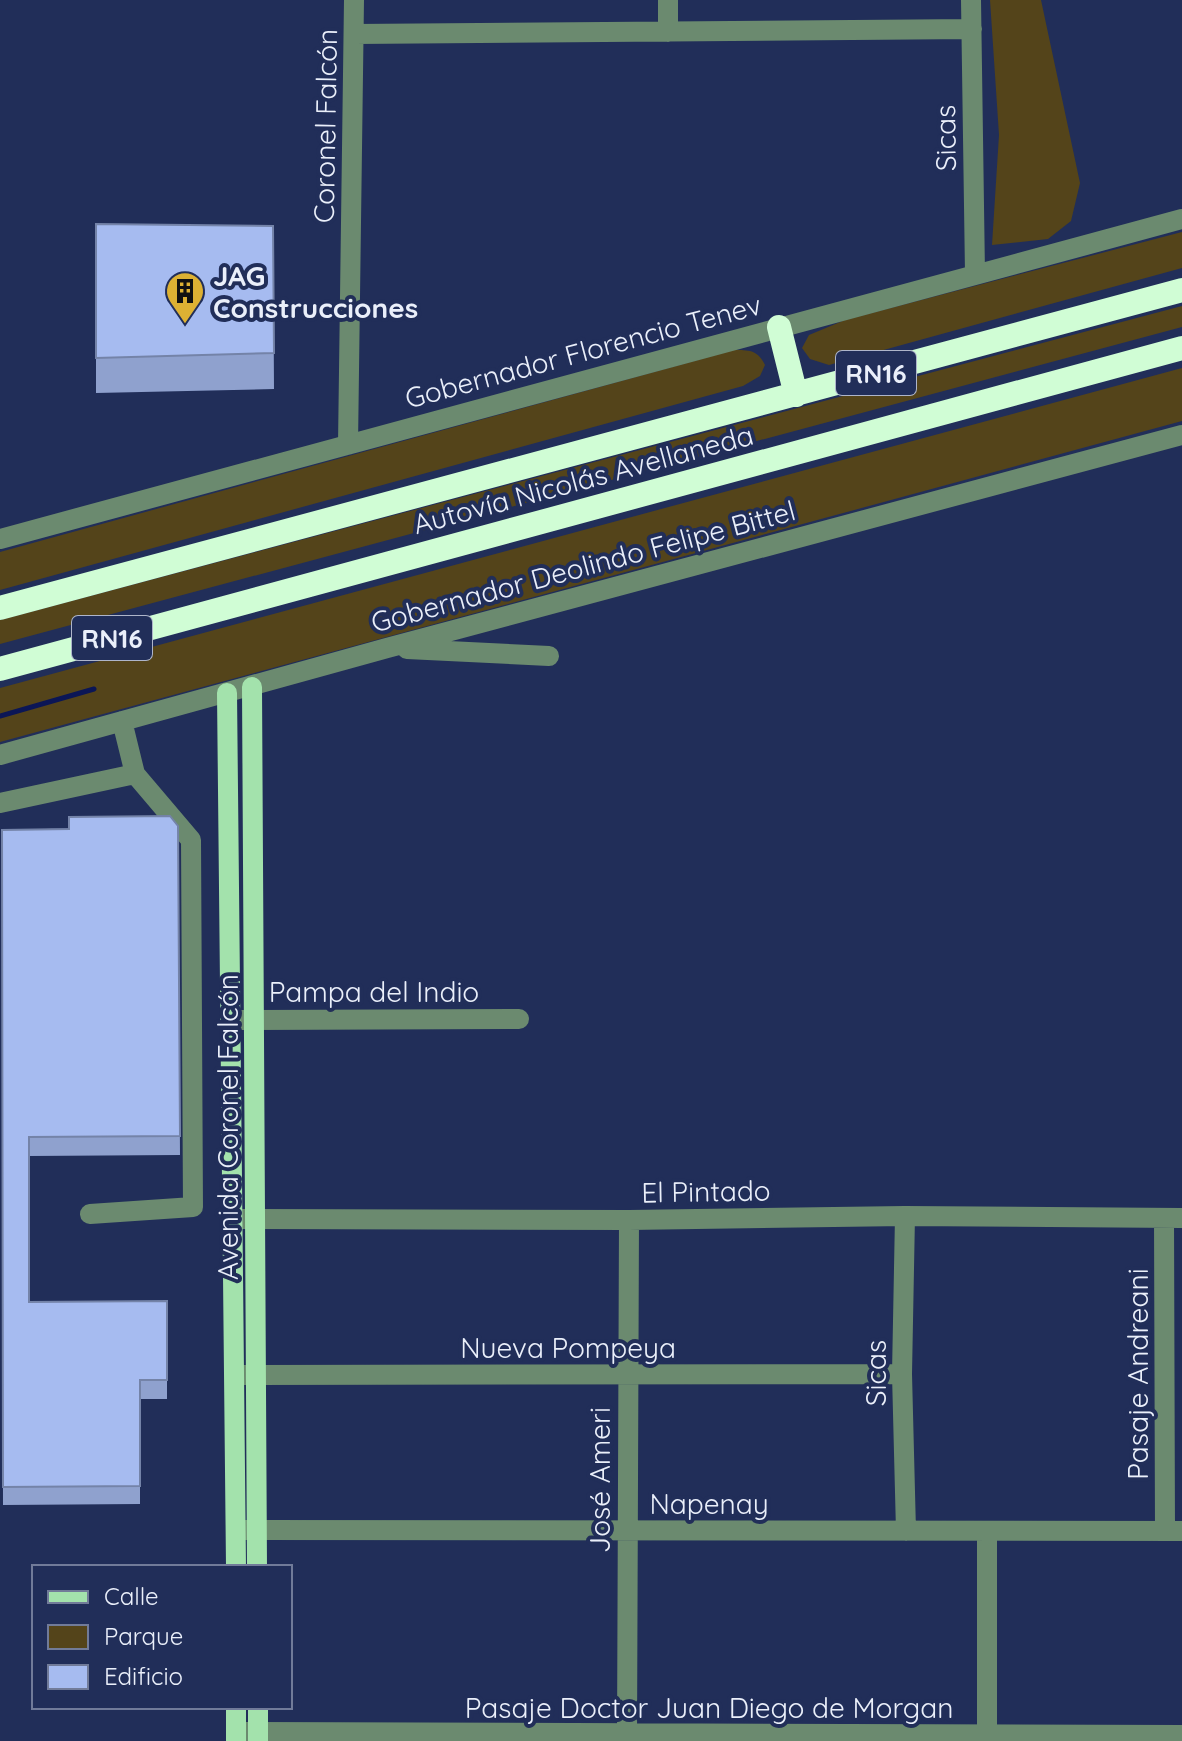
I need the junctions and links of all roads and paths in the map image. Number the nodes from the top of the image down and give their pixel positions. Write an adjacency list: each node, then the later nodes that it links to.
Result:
1 (354, 0): 6 (street, Coronel Falcón)
2 (668, 0): 5 (street)
3 (971, 0): 4 (street, Sicas)
4 (972, 29): 5 (street); 8 (street, Sicas)
5 (668, 32): 6 (street)
6 (355, 34): 14 (street, Coronel Falcón)
7 (1182, 219): 8 (street, Gobernador Florencio Tenev)
8 (975, 274): 10 (street, Gobernador Florencio Tenev)
9 (1182, 290): 12 (highway, Autovía Nicolás Avellaneda / RN16)
10 (779, 327): 12 (highway); 14 (street, Gobernador Florencio Tenev)
11 (1182, 348): 19 (highway, Autovía Nicolás Avellaneda / RN16)
12 (796, 395): 16 (highway, Autovía Nicolás Avellaneda / RN16)
13 (1182, 435): 17 (street, Gobernador Deolindo Felipe Bittel)
14 (348, 445): 15 (street, Gobernador Florencio Tenev)
15 (0, 539)
16 (0, 608)
17 (387, 648): 18 (street); 20 (street, Gobernador Deolindo Felipe Bittel)
18 (549, 656)
19 (0, 669)
20 (252, 687): 21 (street, Gobernador Deolindo Felipe Bittel); 28 (main road, Avenida Coronel Falcón)
21 (227, 693): 22 (street, Gobernador Deolindo Felipe Bittel); 27 (main road, Avenida Coronel Falcón)
22 (122, 721): 23 (street, Gobernador Deolindo Felipe Bittel); 24 (street)
23 (0, 755)
24 (135, 774): 25 (street); 29 (street)
25 (0, 803)
26 (519, 1019): 28 (street, Pampa del Indio)
27 (230, 1020): 28 (street, Pampa del Indio); 32 (main road, Avenida Coronel Falcón)
28 (254, 1020): 33 (main road, Avenida Coronel Falcón)
29 (90, 1214)
30 (905, 1216): 31 (street, El Pintado); 34 (street, El Pintado); 35 (street, Sicas)
31 (1173, 1218): 43 (street, Pasaje Andreani)
32 (231, 1219): 33 (street, El Pintado); 36 (main road, Avenida Coronel Falcón)
33 (255, 1219): 34 (street, El Pintado); 37 (main road, Avenida Coronel Falcón)
34 (629, 1220): 38 (street, José Ameri)
35 (902, 1374): 38 (street, Nueva Pompeya); 42 (street, Sicas)
36 (233, 1375): 37 (street, Nueva Pompeya); 39 (main road, Avenida Coronel Falcón)
37 (256, 1376): 38 (street, Nueva Pompeya); 40 (main road, Avenida Coronel Falcón)
38 (627, 1376): 41 (street, José Ameri)
39 (236, 1530): 40 (street, Napenay); 45 (main road, Avenida Coronel Falcón)
40 (257, 1530): 41 (street, Napenay); 46 (main road, Avenida Coronel Falcón)
41 (627, 1531): 42 (street, Napenay); 52 (street, José Ameri)
42 (906, 1531): 44 (street, Napenay)
43 (1174, 1531): 44 (street, Napenay)
44 (987, 1532): 53 (street)
45 (236, 1565)
46 (257, 1565)
47 (236, 1709): 50 (main road)
48 (258, 1709): 51 (main road)
49 (1182, 1735): 53 (street, Pasaje Doctor Juan Diego de Morgan)
50 (236, 1736): 51 (street, Pasaje Doctor Juan Diego de Morgan)
51 (258, 1736): 52 (street, Pasaje Doctor Juan Diego de Morgan)
52 (627, 1738): 53 (street, Pasaje Doctor Juan Diego de Morgan)
53 (987, 1738)

